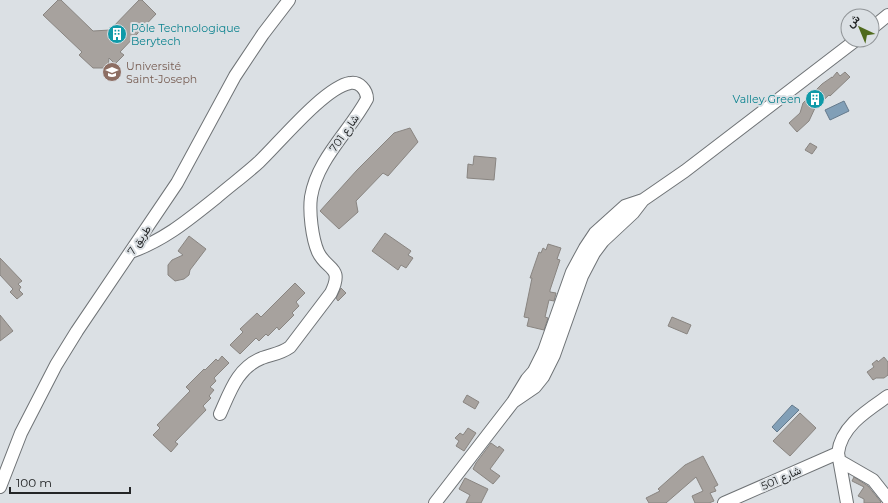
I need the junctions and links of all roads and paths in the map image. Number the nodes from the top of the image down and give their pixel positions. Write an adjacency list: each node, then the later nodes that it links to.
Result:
1 (289, 0): 5 (street, طريق 7)
2 (888, 15): 3 (street)
3 (880, 22)
4 (846, 48): 11 (street)
5 (131, 252): 7 (street, شارع 701); 9 (street, طريق 7)
6 (888, 396): 8 (street)
7 (220, 414)
8 (839, 457): 10 (street); 12 (street, شارع 501); 13 (street)
9 (0, 487)
10 (888, 499)
11 (435, 503)
12 (724, 503)
13 (847, 503)

